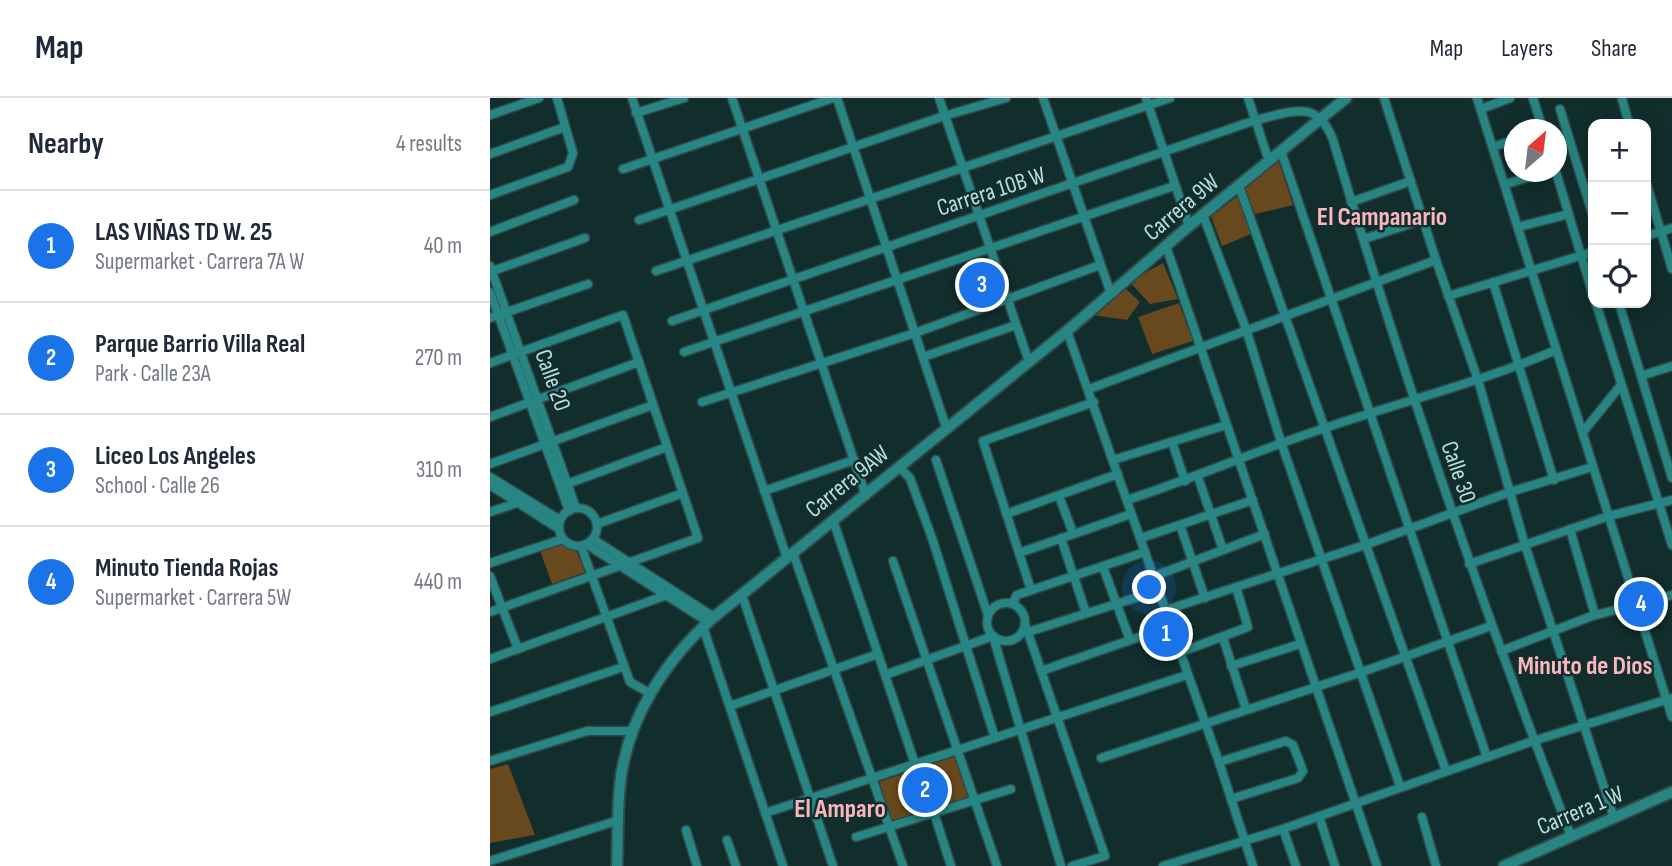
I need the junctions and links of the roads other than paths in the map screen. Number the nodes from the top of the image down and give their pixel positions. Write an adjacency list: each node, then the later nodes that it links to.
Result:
1 (539, 98): 22 (street)
2 (557, 98): 28 (street)
3 (632, 98): 21 (street)
4 (684, 98): 21 (street)
5 (732, 98): 29 (street)
6 (835, 98): 29 (street); 32 (street)
7 (939, 98): 23 (street)
8 (1006, 98): 23 (street)
9 (1043, 98): 30 (street)
10 (1170, 98): 18 (street)
11 (1248, 98): 27 (street)
12 (1346, 98): 24 (main road, Carrera 9W)
13 (1384, 98): 42 (street)
14 (1478, 98): 19 (street)
15 (1510, 98): 19 (street)
16 (1533, 98): 25 (street)
17 (1622, 99): 26 (street)
18 (1148, 102): 30 (street); 35 (street)
19 (1481, 108): 33 (street)
20 (1560, 109): 52 (street)
21 (636, 113): 37 (street)
22 (490, 115)
23 (944, 116): 32 (street); 40 (street)
24 (1323, 118): 27 (street, Carrera 10B W); 34 (main road, Carrera 9W); 54 (street, Calle 30)
25 (1540, 119)
26 (1628, 119)
27 (1255, 120): 35 (street, Carrera 10B W); 38 (street)
28 (565, 127): 36 (street); 49 (street)
29 (744, 129): 37 (street); 41 (street)
30 (1058, 136): 40 (street); 45 (street)
31 (1504, 143): 33 (street)
32 (853, 147): 41 (street); 51 (street)
33 (1493, 147): 46 (street)
34 (1280, 151): 38 (main road, Carrera 9W); 93 (street)
35 (1164, 152): 45 (street, Carrera 10B W); 47 (street)
36 (490, 154)
37 (652, 160): 39 (street); 55 (street)
38 (1269, 161): 48 (main road, Carrera 9W)
39 (623, 169)
40 (963, 169): 51 (street); 57 (street)
41 (759, 178): 55 (street); 65 (street)
42 (1411, 181): 54 (street); 61 (street)
43 (1513, 182): 46 (street)
44 (1559, 182): 56 (street)
45 (1073, 184): 57 (street, Carrera 10B W); 59 (street)
46 (1506, 184): 63 (street)
47 (1174, 186): 59 (street); 62 (street)
48 (1239, 186): 58 (main road, Carrera 9W); 98 (street)
49 (490, 195)
50 (574, 200): 67 (street)
51 (872, 200): 65 (street); 71 (street)
52 (1588, 200)
53 (1651, 200): 66 (street)
54 (1351, 202): 70 (street, Calle 30)
55 (669, 210): 60 (street); 76 (street)
56 (1569, 214): 63 (street); 75 (street)
57 (979, 215): 71 (street, Carrera 10B W); 73 (street)
58 (1203, 215): 62 (main road, Carrera 9W); 102 (street)
59 (1084, 216): 73 (street); 78 (street)
60 (639, 220)
61 (1422, 220): 70 (street); 77 (street)
62 (1189, 226): 72 (main road, Carrera 9W)
63 (1518, 227): 82 (street)
64 (1672, 228): 66 (street)
65 (778, 230): 76 (street); 83 (street)
66 (1660, 231): 68 (street); 79 (street)
67 (490, 232)
68 (1651, 234)
69 (584, 238): 80 (street)
70 (1364, 239): 86 (street, Calle 30)
71 (886, 246): 83 (street, Carrera 10B W); 85 (street)
72 (1166, 246): 90 (main road, Carrera 9W); 106 (street)
73 (990, 248): 85 (street); 92 (street)
74 (1588, 253): 75 (street)
75 (1581, 255): 82 (street); 84 (street)
76 (686, 260): 81 (street); 96 (street)
77 (1436, 260): 86 (street); 91 (street)
78 (1100, 265): 90 (street); 92 (street)
79 (1672, 269)
80 (491, 270): 99 (street, Calle 20)
81 (656, 271)
82 (1531, 271): 87 (street); 107 (street)
83 (794, 278): 96 (street, Carrera 10B W); 97 (street)
84 (1588, 278)
85 (897, 279): 97 (street); 104 (street)
86 (1377, 281): 93 (street); 122 (street, Calle 30)
87 (1493, 282): 91 (street); 115 (street)
88 (588, 284): 99 (street)
89 (490, 292): 99 (street, Calle 20)
90 (1111, 294): 103 (main road, Carrera 9W)
91 (1448, 296): 118 (street)
92 (1007, 300): 101 (street); 104 (street)
93 (1330, 300): 98 (street); 127 (street)
94 (1598, 308): 119 (street)
95 (1621, 308): 117 (street)
96 (703, 310): 100 (street, Carrera 10B W); 105 (street)
97 (804, 311): 105 (street); 111 (street)
98 (1287, 315): 102 (street); 131 (street)
99 (498, 316): 109 (street, Calle 20)
100 (672, 321)
101 (1016, 326): 110 (street); 113 (street)
102 (1246, 329): 106 (street); 135 (street)
103 (1067, 331): 113 (main road, Carrera 9AW); 120 (street)
104 (915, 333): 110 (street); 111 (street)
105 (714, 342): 108 (street); 121 (street)
106 (1200, 346): 120 (street); 129 (street)
107 (1556, 350): 115 (street); 132 (street)
108 (684, 352)
109 (517, 354): 112 (street); 114 (street); 123 (street, Calle 20)
110 (923, 357): 130 (street)
111 (821, 361): 121 (street); 138 (street)
112 (639, 362): 123 (street); 126 (street)
113 (1029, 362): 130 (main road, Carrera 9AW)
114 (490, 363)
115 (1521, 365): 118 (street); 148 (street)
116 (1672, 366): 117 (street)
117 (1641, 376): 147 (street)
118 (1478, 380): 122 (street); 153 (street)
119 (1621, 385): 132 (street); 161 (street)
120 (1089, 389): 125 (street)
121 (731, 393): 124 (street); 152 (street)
122 (1413, 399): 127 (street); 164 (street, Calle 30)
123 (533, 401): 128 (street); 133 (street, Calle 20)
124 (702, 402)
125 (1094, 402): 140 (street); 165 (street)
126 (653, 405): 133 (street); 136 (street)
127 (1369, 413): 131 (street); 173 (street)
128 (490, 417)
129 (1226, 425): 134 (street); 137 (street)
130 (946, 427): 142 (main road, Carrera 9AW)
131 (1325, 428): 135 (street); 181 (street)
132 (1583, 432): 143 (street)
133 (548, 442): 141 (street); 150 (street, Calle 20); 162 (street, Calle 20)
134 (1172, 442): 140 (street); 149 (street)
135 (1282, 445): 137 (street); 188 (street)
136 (667, 447): 150 (street); 154 (street)
137 (1239, 459): 146 (street); 158 (street)
138 (854, 460): 152 (street); 155 (street)
139 (936, 460): 215 (street)
140 (1113, 460): 144 (street)
141 (490, 464)
142 (898, 467): 155 (main road, Carrera 9AW); 228 (street)
143 (1592, 467): 148 (street); 168 (street)
144 (1118, 474): 156 (street); 157 (street)
145 (490, 477): 160 (street)
146 (1198, 477): 149 (street); 167 (street)
147 (1672, 478)
148 (1554, 480): 153 (street)
149 (1185, 481): 157 (street)
150 (567, 484): 162 (street, Calle 20)
151 (490, 485): 160 (street)
152 (764, 491): 187 (street)
153 (1510, 492): 164 (street); 182 (street)
154 (683, 494): 171 (street); 191 (street)
155 (866, 496): 169 (main road, Carrera 9AW)
156 (1059, 496): 165 (street); 175 (street)
157 (1127, 500): 166 (street)
158 (1253, 500): 167 (street); 176 (street)
159 (1672, 500): 161 (street)
160 (522, 501): 163 (street); 170 (street)
161 (1658, 504): 168 (street); 183 (street)
162 (572, 509): 170 (street); 171 (street)
163 (490, 512)
164 (1452, 512): 173 (street); 193 (street, Calle 30)
165 (1006, 514): 186 (street)
166 (1132, 514): 175 (street); 179 (street)
167 (1211, 514): 172 (street); 184 (street)
168 (1609, 516): 174 (street); 210 (street)
169 (834, 520): 187 (main road, Carrera 9AW); 232 (street)
170 (560, 524): 177 (street)
171 (597, 524): 180 (street)
172 (1180, 525): 179 (street); 190 (street)
173 (1408, 528): 181 (street); 226 (street)
174 (1570, 529): 182 (street); 216 (street)
175 (1073, 533): 178 (street)
176 (1265, 534): 184 (street); 196 (street)
177 (563, 538): 180 (street); 192 (street)
178 (1061, 538): 186 (street); 199 (street)
179 (1141, 538): 185 (street)
180 (586, 543): 191 (street); 194 (street); 198 (street)
181 (1365, 545): 188 (street); 233 (street)
182 (1525, 545): 193 (street); 222 (street)
183 (1672, 545)
184 (1223, 550): 190 (street)
185 (1145, 552): 195 (street); 200 (street)
186 (1019, 553): 202 (street)
187 (790, 555): 205 (main road, Carrera 9AW); 238 (street)
188 (1323, 559): 196 (street); 240 (street)
189 (893, 561): 235 (street)
190 (1193, 561): 200 (street); 207 (street)
191 (629, 562): 194 (street); 204 (street)
192 (490, 563)
193 (1469, 564): 220 (street, Calle 30)
194 (620, 566): 198 (street); 204 (street)
195 (1103, 567): 199 (street); 208 (street)
196 (1277, 574): 201 (street); 227 (street)
197 (490, 576): 211 (street)
198 (591, 576): 211 (street); 217 (street)
199 (1074, 576): 202 (street); 214 (street)
200 (1152, 577): 203 (street)
201 (1236, 587): 207 (street); 224 (street)
202 (1031, 590): 209 (street)
203 (1157, 592): 208 (street); 212 (street)
204 (670, 594): 217 (street); 218 (street)
205 (743, 595): 218 (main road, Carrera 9AW); 244 (street)
206 (1672, 595): 210 (street)
207 (1205, 598): 212 (street)
208 (1116, 603): 214 (street); 225 (street)
209 (1012, 604): 215 (street); 221 (street)
210 (1636, 606): 216 (street); 246 (street)
211 (502, 608): 213 (street); 229 (street)
212 (1166, 610): 219 (street)
213 (490, 612)
214 (1086, 613): 221 (street)
215 (988, 615): 223 (street)
216 (1595, 615): 222 (street)
217 (606, 617): 229 (street); 237 (street)
218 (708, 622): 245 (main road, Carrera 9AW); 247 (street)
219 (1171, 626): 225 (street); 231 (street)
220 (1491, 626): 226 (street); 230 (street, Calle 30)
221 (1026, 628): 223 (street); 239 (street)
222 (1553, 629): 230 (street); 253 (street)
223 (993, 636): 228 (street); 254 (street)
224 (1223, 638): 231 (street); 236 (street)
225 (1129, 640): 239 (street)
226 (1448, 641): 233 (street); 259 (street)
227 (1300, 644): 236 (street); 243 (street)
228 (966, 646): 235 (street); 256 (street)
229 (518, 649): 234 (street)
230 (1501, 651): 257 (street, Calle 30)
231 (1181, 652): 242 (street)
232 (878, 654): 238 (street); 241 (street)
233 (1406, 657): 240 (street); 264 (street)
234 (490, 659)
235 (927, 660): 241 (street); 258 (street)
236 (1231, 666): 248 (street)
237 (623, 667): 245 (street); 249 (street)
238 (834, 670): 244 (street); 265 (street)
239 (1041, 671): 251 (street)
240 (1362, 672): 243 (street); 266 (street)
241 (886, 675): 263 (street)
242 (1187, 675): 251 (street); 252 (street)
243 (1316, 687): 248 (street); 272 (street)
244 (775, 691): 247 (street); 269 (street)
245 (651, 694): 255 (main road)
246 (1669, 699): 250 (street); 253 (street)
247 (730, 706): 273 (street)
248 (1247, 709): 252 (street)
249 (490, 712)
250 (1672, 717)
251 (1057, 718): 254 (street); 297 (street)
252 (1205, 724): 260 (street); 262 (street)
253 (1584, 726): 257 (street); 277 (street)
254 (1020, 730): 256 (street); 296 (street)
255 (633, 731): 261 (street); 278 (main road)
256 (995, 738): 258 (street)
257 (1535, 740): 259 (street); 282 (street, Calle 30)
258 (957, 750): 263 (street); 271 (street)
259 (1487, 757): 264 (street)
260 (1101, 758)
261 (490, 761)
262 (1219, 762): 270 (street); 270 (street)
263 (915, 764): 265 (street)
264 (1446, 771): 266 (street)
265 (872, 778): 269 (street); 279 (street)
266 (1401, 786): 272 (street)
267 (1011, 789): 271 (street)
268 (1672, 792): 277 (main road, Carrera 1 W)
269 (811, 798): 273 (street); 292 (street)
270 (1231, 799): 285 (street)
271 (974, 800): 274 (street); 295 (street)
272 (1356, 803): 275 (street); 302 (street)
273 (765, 813): 288 (street)
274 (934, 813): 279 (street); 294 (street)
275 (1319, 816): 280 (street); 301 (street)
276 (1422, 817): 303 (street)
277 (1614, 818): 282 (main road, Carrera 1 W)
278 (619, 820): 286 (street); 289 (main road)
279 (889, 827): 283 (street); 293 (street)
280 (1283, 829): 285 (street); 300 (street)
281 (686, 830): 290 (street)
282 (1571, 836): 304 (main road, Carrera 1 W)
283 (856, 837)
284 (727, 840): 291 (street)
285 (1244, 840): 287 (street); 299 (street)
286 (490, 861)
287 (1187, 862): 298 (street)
288 (780, 865)
289 (617, 866)
290 (697, 866)
291 (736, 866)
292 (833, 866)
293 (903, 866)
294 (951, 866)
295 (997, 866)
296 (1060, 866)
297 (1072, 866)
298 (1163, 866)
299 (1253, 866)
300 (1296, 866)
301 (1335, 866)
302 (1377, 866)
303 (1437, 866)
304 (1504, 866)

